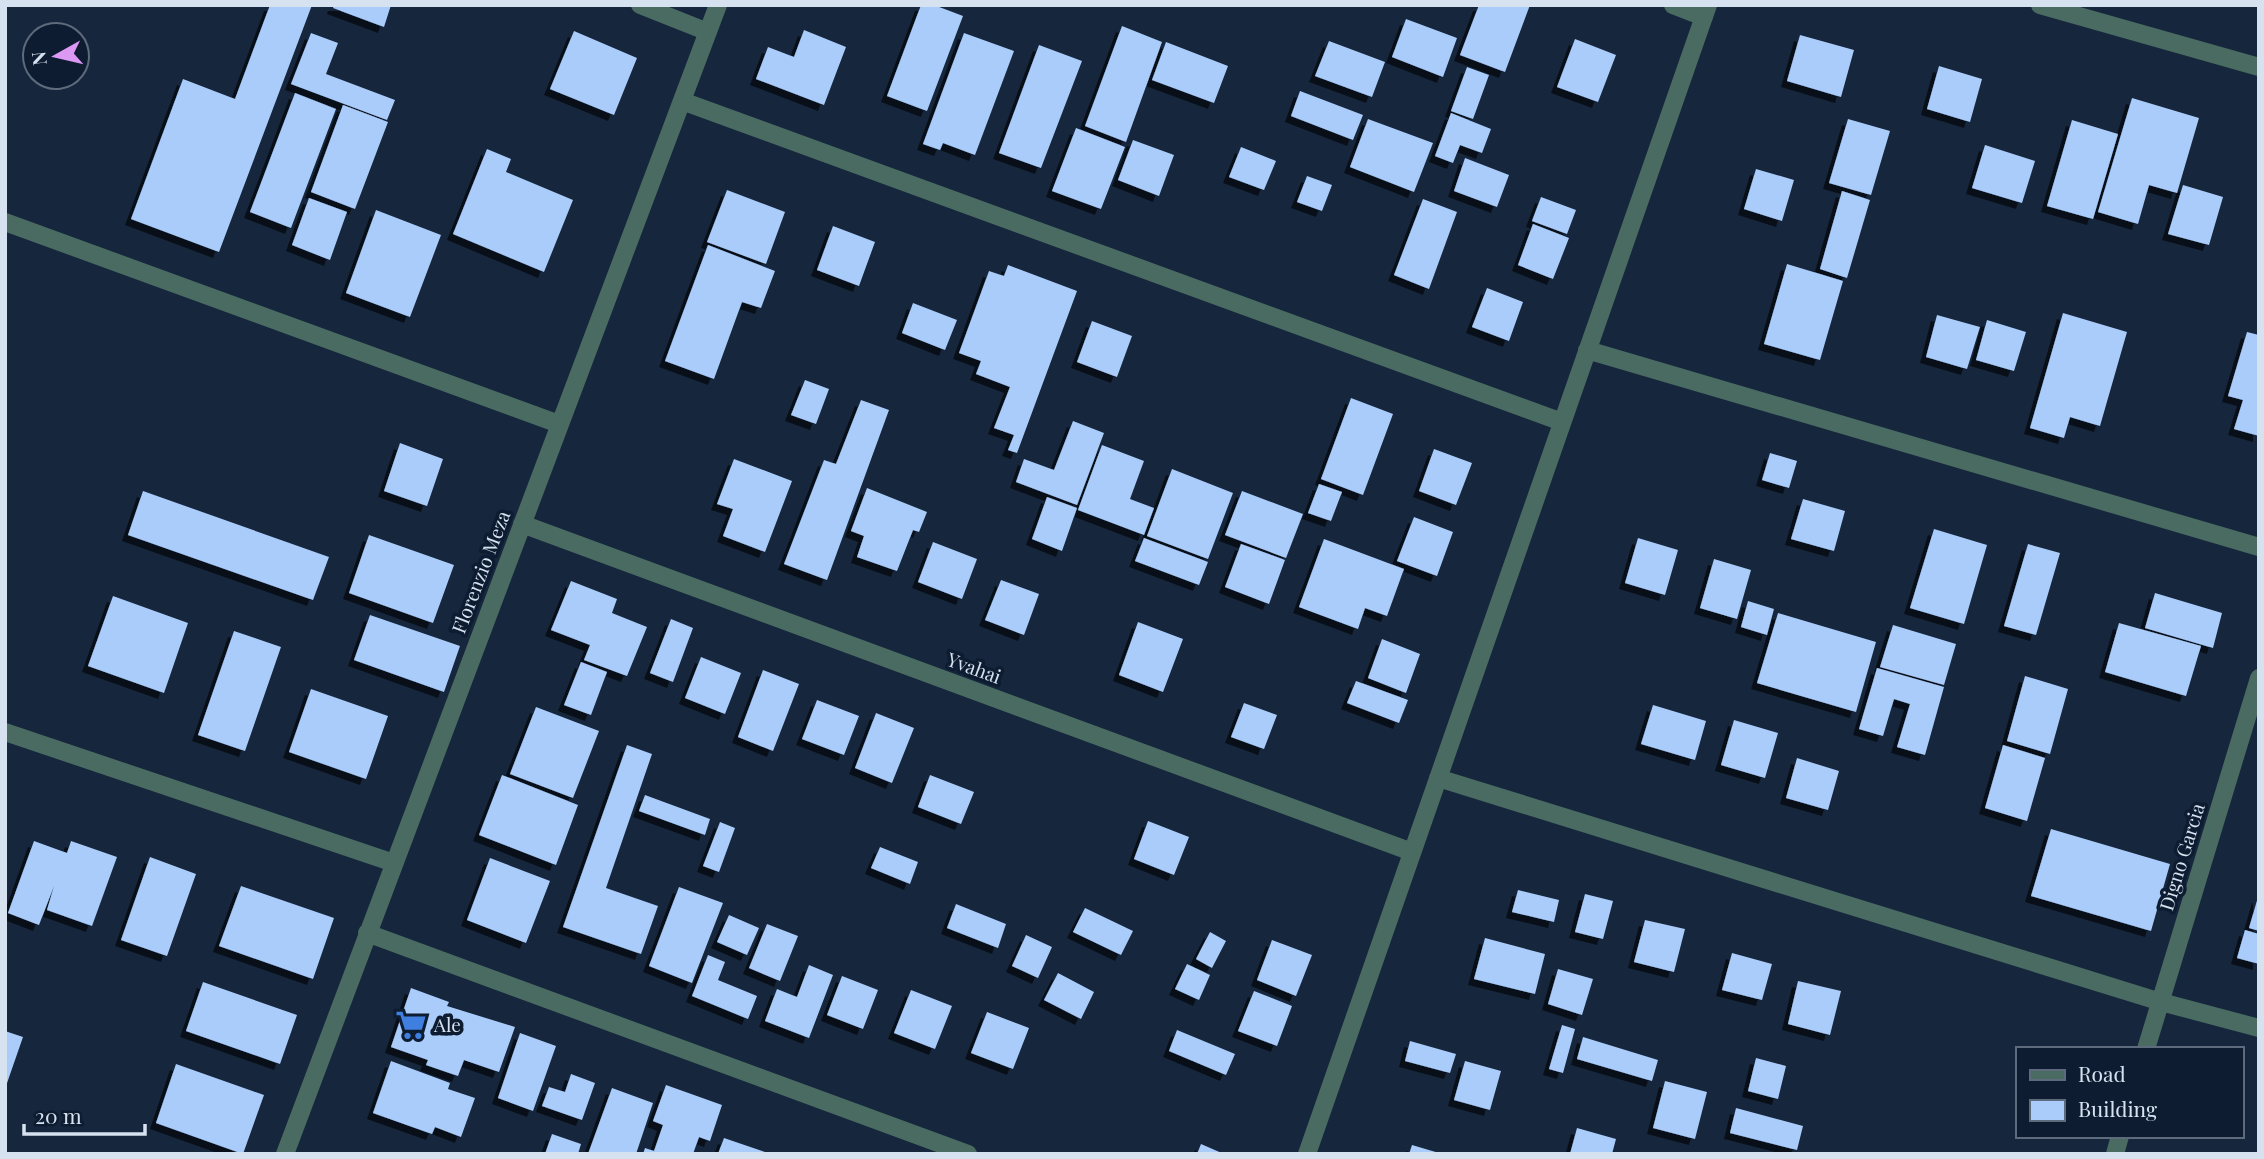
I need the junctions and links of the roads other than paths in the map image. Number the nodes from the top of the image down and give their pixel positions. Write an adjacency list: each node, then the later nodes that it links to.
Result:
1 (640, 5): 6 (street)
2 (718, 5): 6 (street, Florenzio Meza)
3 (1672, 5): 5 (street)
4 (2040, 5): 7 (street)
5 (1706, 11): 10 (street)
6 (708, 32): 8 (street, Florenzio Meza)
7 (2259, 66)
8 (682, 101): 11 (street); 12 (street, Florenzio Meza)
9 (5, 222): 12 (street)
10 (1587, 351): 11 (street); 14 (street)
11 (1562, 422): 17 (street)
12 (559, 424): 13 (street, Florenzio Meza)
13 (522, 524): 18 (street, Yvahai); 19 (street, Florenzio Meza)
14 (2259, 547)
15 (2259, 678): 21 (street, Digno Garcia)
16 (5, 732): 19 (street)
17 (1438, 778): 18 (street); 21 (street)
18 (1412, 852): 26 (street)
19 (394, 863): 20 (street, Florenzio Meza)
20 (367, 933): 24 (street, Florenzio Meza); 25 (street)
21 (2161, 1002): 22 (street); 23 (street, Digno Garcia)
22 (2259, 1028)
23 (2147, 1047)
24 (285, 1154)
25 (968, 1154)
26 (1307, 1154)

